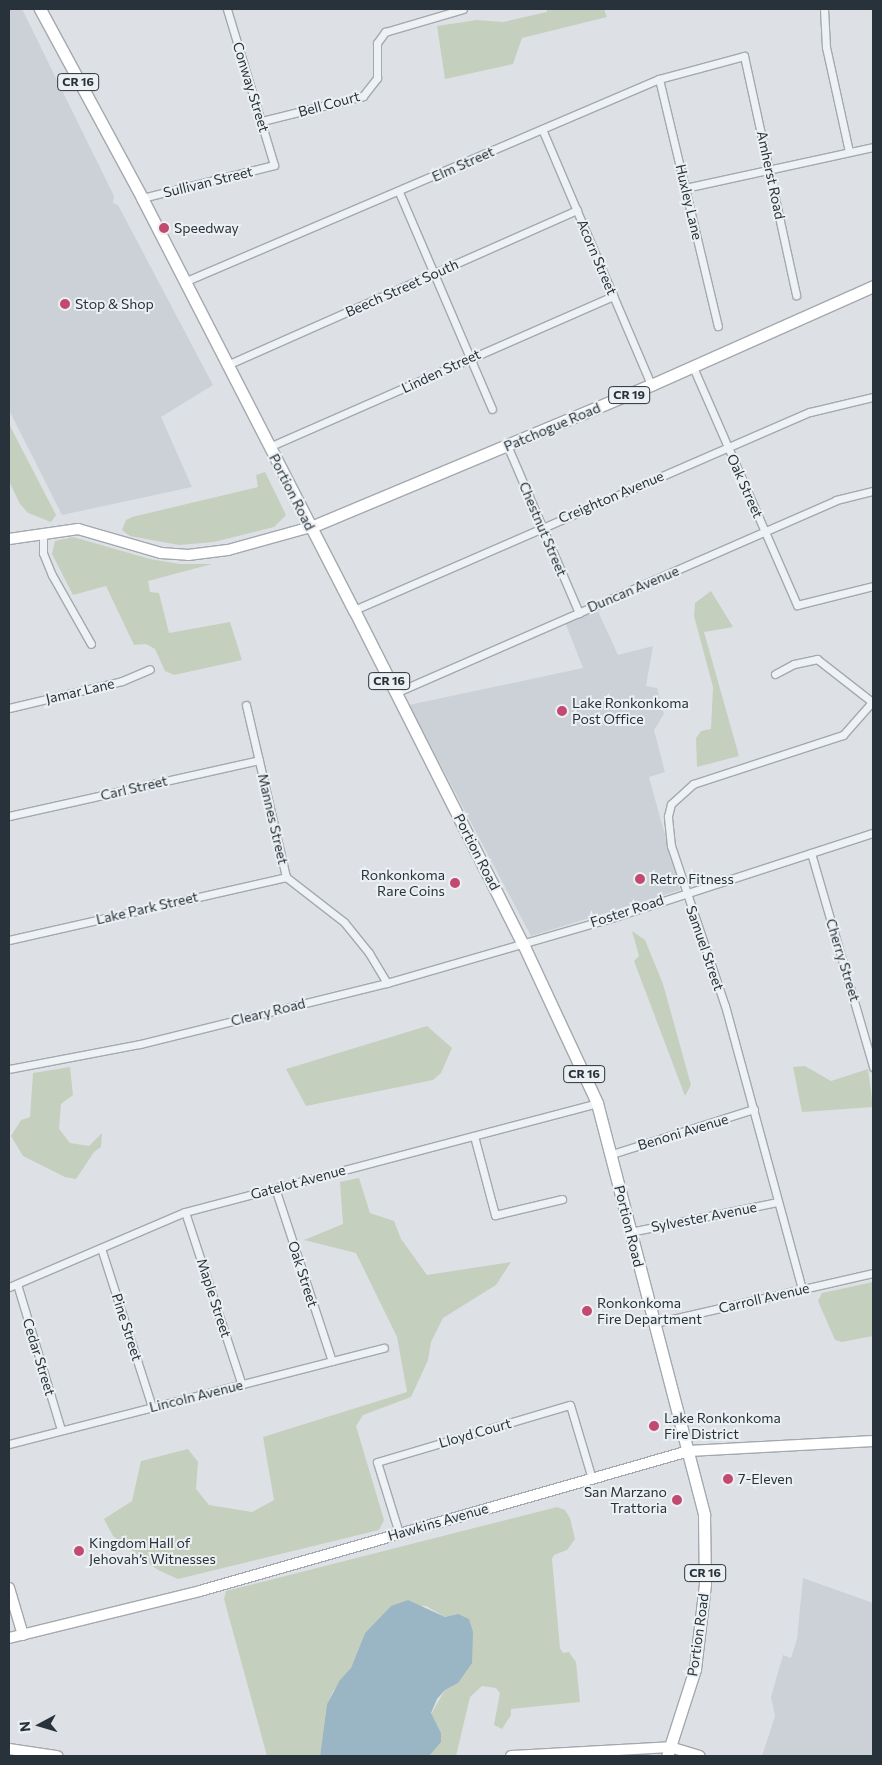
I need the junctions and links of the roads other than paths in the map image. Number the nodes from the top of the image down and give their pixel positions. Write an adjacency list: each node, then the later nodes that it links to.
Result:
1 (40, 9): 15 (main road, Portion Road / CR 16)
2 (227, 9): 7 (street, Conway Street)
3 (463, 9): 7 (street, Bell Court)
4 (824, 9): 10 (street)
5 (744, 56): 6 (street, Elm Street); 12 (street, Amherst Road)
6 (659, 79): 8 (street, Elm Street); 13 (street, Huxley Lane)
7 (262, 121): 11 (street, Conway Street)
8 (542, 129): 14 (street, Elm Street); 16 (street, Acorn Street)
9 (873, 147): 10 (street)
10 (850, 152): 12 (street)
11 (274, 165): 15 (street, Sullivan Street)
12 (770, 171): 13 (street); 20 (street, Amherst Road)
13 (686, 188): 22 (street, Huxley Lane)
14 (399, 192): 17 (street); 18 (street, Elm Street)
15 (142, 198): 18 (main road, Portion Road / CR 16)
16 (577, 210): 17 (street, Beech Street South); 21 (street, Acorn Street)
17 (433, 274): 23 (street); 24 (street, Beech Street South)
18 (184, 282): 24 (main road, Portion Road / CR 16)
19 (873, 286): 25 (main road, Patchogue Road / CR 19)
20 (796, 295)
21 (613, 296): 23 (street, Linden Street); 26 (street, Acorn Street)
22 (718, 326)
23 (469, 356): 28 (street); 30 (street, Linden Street)
24 (227, 366): 30 (main road, Portion Road / CR 16)
25 (693, 367): 26 (main road, Patchogue Road / CR 19); 31 (street, Oak Street)
26 (650, 385): 29 (main road, Patchogue Road / CR 19)
27 (873, 397): 31 (street, Creighton Avenue)
28 (492, 409)
29 (507, 445): 33 (main road, Patchogue Road / CR 19); 34 (street, Chestnut Street)
30 (269, 447): 33 (main road, Portion Road / CR 16)
31 (728, 448): 34 (street, Creighton Avenue); 36 (street, Oak Street)
32 (873, 491): 36 (street, Duncan Avenue)
33 (310, 527): 35 (street); 39 (main road, Portion Road / CR 16)
34 (542, 528): 39 (street, Creighton Avenue); 40 (street, Chestnut Street)
35 (43, 532): 37 (street); 41 (street)
36 (765, 532): 38 (street, Oak Street); 40 (street, Duncan Avenue)
37 (9, 539)
38 (873, 586)
39 (354, 610): 44 (main road, Portion Road / CR 16)
40 (578, 613): 44 (street, Duncan Avenue)
41 (91, 644)
42 (150, 669): 47 (street, Jamar Lane)
43 (775, 674): 45 (street)
44 (395, 693): 55 (main road, Portion Road / CR 16)
45 (873, 701): 53 (street, Samuel Street)
46 (246, 704): 48 (street, Mannes Street)
47 (9, 708)
48 (259, 760): 49 (street, Carl Street); 52 (street, Mannes Street)
49 (9, 816)
50 (873, 833): 51 (street, Foster Road)
51 (811, 854): 53 (street, Foster Road); 57 (street, Cherry Street)
52 (286, 877): 54 (street, Lake Park Street); 56 (street, Mannes Street)
53 (686, 892): 55 (street, Foster Road); 60 (street, Samuel Street)
54 (9, 940)
55 (523, 944): 56 (street, Cleary Road); 59 (main road, Portion Road / CR 16)
56 (387, 983): 58 (street, Cleary Road)
57 (873, 1067)
58 (9, 1069)
59 (598, 1103): 61 (street, Gatelot Avenue); 62 (main road, Portion Road / CR 16)
60 (754, 1109): 62 (street, Benoni Avenue); 65 (street, Samuel Street)
61 (474, 1136): 63 (street, Gatelot Avenue); 64 (street)
62 (612, 1154): 67 (main road, Portion Road / CR 16)
63 (275, 1188): 66 (street, Gatelot Avenue); 75 (street, Oak Street)
64 (562, 1199)
65 (778, 1202): 67 (street, Sylvester Avenue); 72 (street, Samuel Street)
66 (185, 1212): 68 (street, Gatelot Avenue); 76 (street, Maple Street)
67 (630, 1232): 73 (main road, Portion Road / CR 16)
68 (101, 1248): 70 (street, Gatelot Avenue); 77 (street, Pine Street)
69 (873, 1273): 72 (street, Carroll Avenue)
70 (17, 1284): 71 (street, Gatelot Avenue); 78 (street, Cedar Street)
71 (9, 1287)
72 (802, 1289): 73 (street, Carroll Avenue)
73 (655, 1323): 81 (main road, Portion Road / CR 16)
74 (384, 1348): 75 (street, Lincoln Avenue)
75 (332, 1361): 76 (street, Lincoln Avenue)
76 (242, 1385): 77 (street, Lincoln Avenue)
77 (152, 1407): 78 (street, Lincoln Avenue)
78 (61, 1430): 80 (street, Lincoln Avenue)
79 (873, 1441): 81 (street, Hawkins Avenue)
80 (9, 1444)
81 (689, 1452): 82 (street, Hawkins Avenue); 88 (main road, Portion Road / CR 16)
82 (592, 1479): 83 (street, Hawkins Avenue); 83 (street, Lloyd Court)
83 (399, 1533): 85 (street, Hawkins Avenue)
84 (9, 1588): 85 (street)
85 (23, 1635): 86 (street, Hawkins Avenue)
86 (9, 1638)
87 (9, 1748): 89 (street)
88 (668, 1752): 90 (street); 91 (street)
89 (57, 1756)
90 (511, 1756)
91 (700, 1756)

